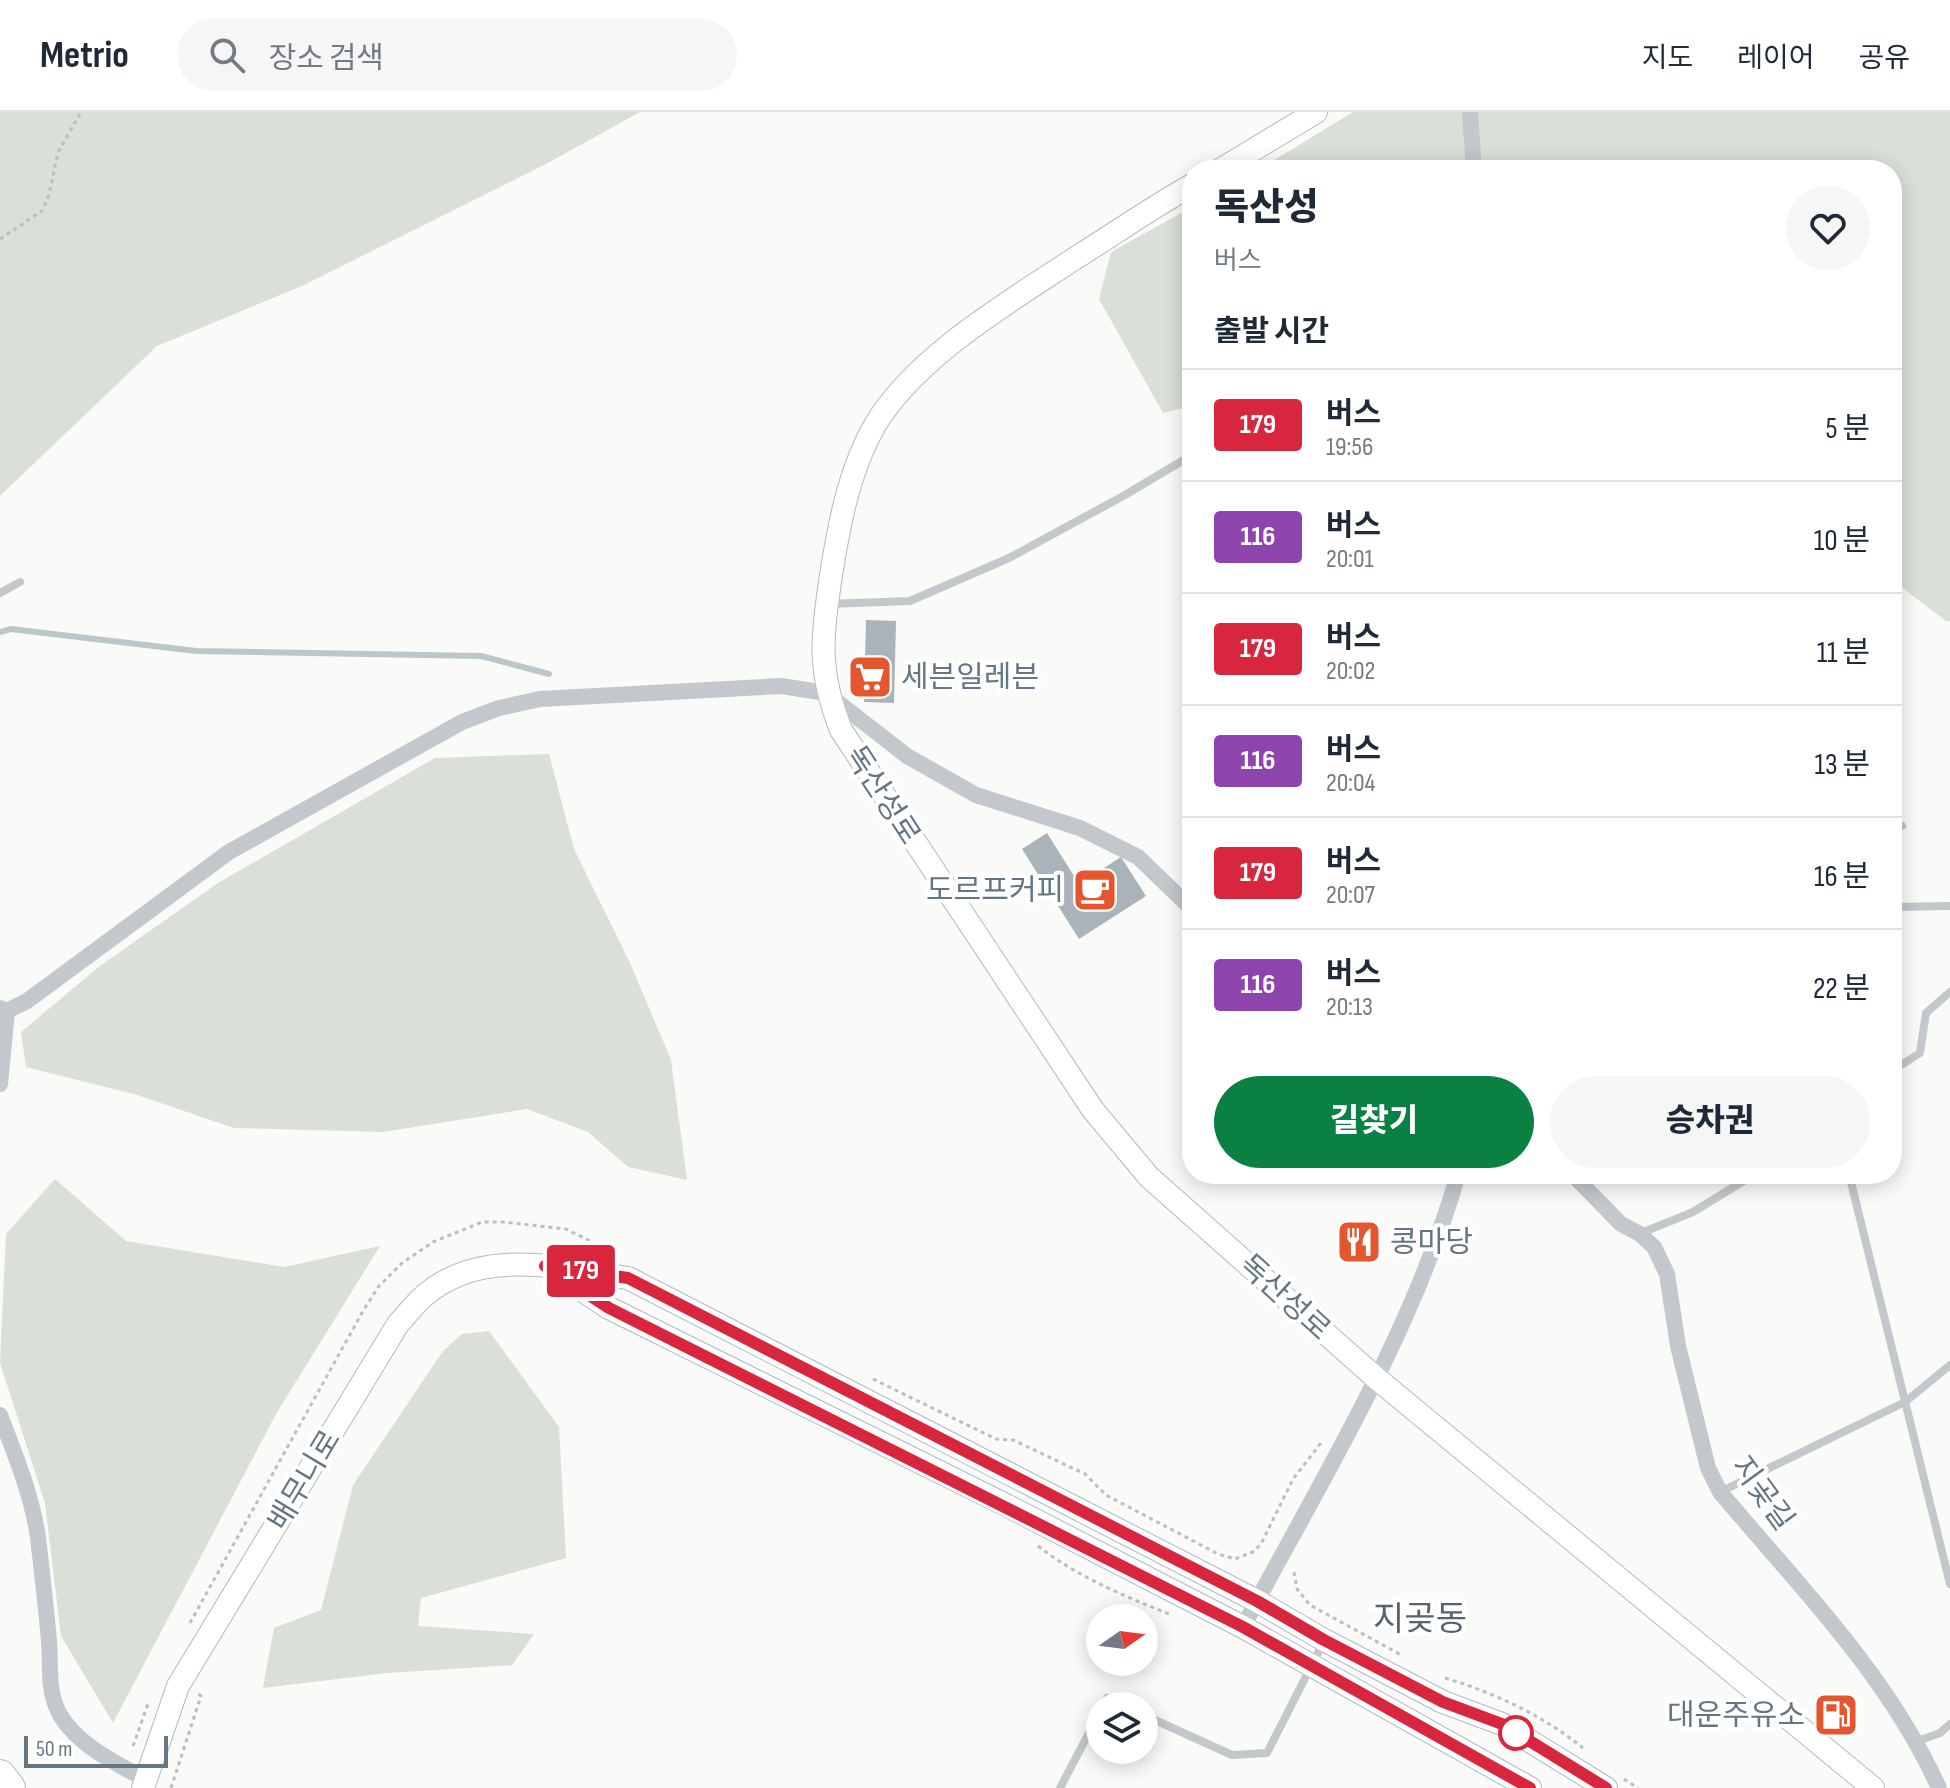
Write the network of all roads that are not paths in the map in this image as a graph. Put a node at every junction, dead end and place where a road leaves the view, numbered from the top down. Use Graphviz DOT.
graph roads {
  1 [pos="1316,112"];
  2 [pos="1470,112"];
  3 [pos="1237,160"];
  4 [pos="1473,160"];
  5 [pos="1182,190"];
  6 [pos="1182,461"];
  7 [pos="20,582"];
  8 [pos="0,593"];
  9 [pos="827,604"];
  10 [pos="826,693"];
  11 [pos="1182,899"];
  12 [pos="1950,906"];
  13 [pos="1902,907"];
  14 [pos="1950,992"];
  15 [pos="3,1010"];
  16 [pos="1902,1065"];
  17 [pos="0,1084"];
  18 [pos="1455,1184"];
  19 [pos="1582,1184"];
  20 [pos="1739,1184"];
  21 [pos="1851,1184"];
  22 [pos="1640,1234"];
  23 [pos="545,1266"];
  24 [pos="1950,1365"];
  25 [pos="1376,1378"];
  26 [pos="1905,1402"];
  27 [pos="0,1415"];
  28 [pos="1720,1492"];
  29 [pos="1950,1584"];
  30 [pos="1257,1601"];
  31 [pos="1243,1627"];
  32 [pos="1324,1640"];
  33 [pos="1310,1667"];
  34 [pos="1158,1721"];
  35 [pos="1950,1724"];
  36 [pos="1086,1739"];
  37 [pos="1918,1741"];
  38 [pos="0,1775"];
  39 [pos="1612,1781"];
  40 [pos="144,1784"];
  41 [pos="10,1788"];
  42 [pos="1060,1788"];
  43 [pos="1530,1788"];
  44 [pos="1873,1788"];
  45 [pos="1939,1788"];
  1 -- 3 [label="street"];
  2 -- 4 [label="street"];
  5 -- 9 [label="street, 독산성로"];
  6 -- 9 [label="lane"];
  7 -- 8 [label="lane"];
  9 -- 10 [label="street, 독산성로"];
  10 -- 11 [label="street, 독산성로"];
  10 -- 15 [label="street"];
  10 -- 25 [label="street, 독산성로"];
  12 -- 13 [label="lane"];
  14 -- 16 [label="lane"];
  15 -- 17 [label="street"];
  18 -- 25 [label="street"];
  19 -- 22 [label="street, 지곶길"];
  20 -- 22 [label="lane"];
  21 -- 26 [label="lane"];
  22 -- 28 [label="street, 지곶길"];
  23 -- 30 [label="street, 배무니로"];
  23 -- 31 [label="street"];
  23 -- 40 [label="street, 배무니로"];
  24 -- 26 [label="lane"];
  25 -- 30 [label="street"];
  25 -- 44 [label="street, 독산성로"];
  26 -- 28 [label="lane"];
  26 -- 29 [label="lane"];
  27 -- 40 [label="street"];
  28 -- 37 [label="street, 지곶길"];
  30 -- 31 [label="street"];
  30 -- 32 [label="street, 배무니로"];
  31 -- 33 [label="street"];
  32 -- 33 [label="lane"];
  32 -- 39 [label="street, 배무니로"];
  33 -- 34 [label="lane"];
  33 -- 43 [label="street"];
  35 -- 37 [label="lane"];
  36 -- 42 [label="lane"];
  37 -- 45 [label="street, 지곶길"];
  38 -- 41 [label="highway"];
}
